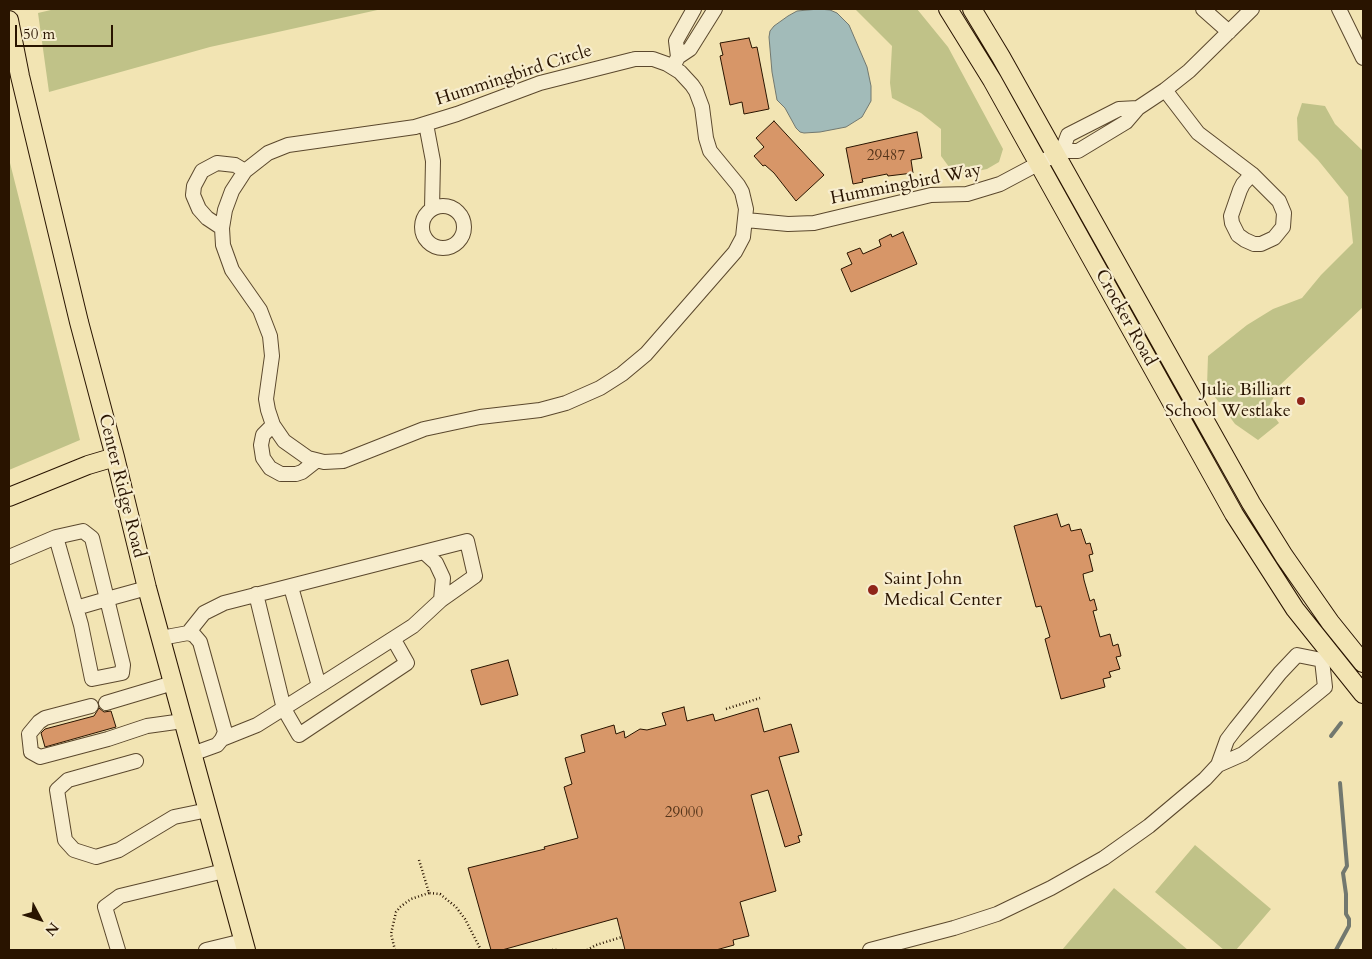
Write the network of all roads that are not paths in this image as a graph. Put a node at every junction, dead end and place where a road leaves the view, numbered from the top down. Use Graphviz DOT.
graph roads {
  1 [pos="694,9"];
  2 [pos="716,9"];
  3 [pos="948,9"];
  4 [pos="972,9"];
  5 [pos="1203,9"];
  6 [pos="1252,9"];
  7 [pos="1339,9"];
  8 [pos="9,20"];
  9 [pos="1229,32"];
  10 [pos="1362,54"];
  11 [pos="675,62"];
  12 [pos="1165,90"];
  13 [pos="426,124"];
  14 [pos="1058,153"];
  15 [pos="1039,164"];
  16 [pos="245,172"];
  17 [pos="1252,174"];
  18 [pos="432,209"];
  19 [pos="746,220"];
  20 [pos="222,228"];
  21 [pos="273,425"];
  22 [pos="115,457"];
  23 [pos="316,461"];
  24 [pos="9,497"];
  25 [pos="56,537"];
  26 [pos="425,552"];
  27 [pos="9,556"];
  28 [pos="291,587"];
  29 [pos="147,588"];
  30 [pos="256,594"];
  31 [pos="107,599"];
  32 [pos="441,600"];
  33 [pos="76,608"];
  34 [pos="188,633"];
  35 [pos="161,638"];
  36 [pos="394,640"];
  37 [pos="1346,642"];
  38 [pos="1326,657"];
  39 [pos="1363,663"];
  40 [pos="173,683"];
  41 [pos="319,686"];
  42 [pos="1363,694"];
  43 [pos="106,703"];
  44 [pos="91,706"];
  45 [pos="284,709"];
  46 [pos="183,721"];
  47 [pos="222,739"];
  48 [pos="192,754"];
  49 [pos="136,762"];
  50 [pos="1218,765"];
  51 [pos="208,810"];
  52 [pos="224,871"];
  53 [pos="244,946"];
  54 [pos="118,950"];
  55 [pos="206,950"];
  56 [pos="870,950"];
  1 -- 11 [label="street"];
  2 -- 11 [label="street"];
  3 -- 15 [label="main road, Crocker Road"];
  4 -- 14 [label="main road, Crocker Road"];
  5 -- 9 [label="street"];
  6 -- 9 [label="street, Hummingbird Way"];
  7 -- 10 [label="street"];
  8 -- 22 [label="main road, Center Ridge Road"];
  9 -- 12 [label="street, Hummingbird Way"];
  11 -- 13 [label="street, Hummingbird Circle"];
  11 -- 19 [label="street, Hummingbird Circle"];
  12 -- 14 [label="street, Hummingbird Way"];
  12 -- 17 [label="street"];
  13 -- 16 [label="street, Hummingbird Circle"];
  13 -- 18 [label="street"];
  14 -- 15 [label="street, Hummingbird Way"];
  14 -- 37 [label="main road, Crocker Road"];
  15 -- 19 [label="street, Hummingbird Way"];
  15 -- 38 [label="main road, Crocker Road"];
  16 -- 20 [label="street, Hummingbird Circle"];
  16 -- 20 [label="street"];
  17 -- 17 [label="street"];
  19 -- 23 [label="street, Hummingbird Circle"];
  20 -- 21 [label="street, Hummingbird Circle"];
  21 -- 23 [label="street, Hummingbird Circle"];
  21 -- 23 [label="street"];
  22 -- 24 [label="main road"];
  22 -- 29 [label="main road, Center Ridge Road"];
  25 -- 27 [label="street"];
  25 -- 31 [label="street"];
  25 -- 33 [label="street"];
  26 -- 28 [label="street"];
  26 -- 32 [label="street"];
  26 -- 32 [label="street"];
  28 -- 30 [label="street"];
  28 -- 41 [label="street"];
  29 -- 31 [label="street"];
  29 -- 35 [label="main road, Center Ridge Road"];
  30 -- 34 [label="street"];
  30 -- 45 [label="street"];
  31 -- 33 [label="street"];
  31 -- 33 [label="street"];
  32 -- 36 [label="street"];
  34 -- 35 [label="street"];
  34 -- 47 [label="street"];
  35 -- 40 [label="main road, Center Ridge Road"];
  36 -- 41 [label="street"];
  36 -- 45 [label="street"];
  37 -- 38 [label="street"];
  37 -- 39 [label="main road, Crocker Road"];
  38 -- 42 [label="main road, Crocker Road"];
  38 -- 50 [label="street"];
  38 -- 50 [label="street"];
  40 -- 43 [label="street"];
  40 -- 46 [label="main road, Center Ridge Road"];
  41 -- 45 [label="street"];
  44 -- 46 [label="street"];
  45 -- 47 [label="street"];
  46 -- 48 [label="main road, Center Ridge Road"];
  47 -- 48 [label="street"];
  48 -- 51 [label="main road, Center Ridge Road"];
  49 -- 51 [label="street"];
  50 -- 56 [label="street"];
  51 -- 52 [label="main road, Center Ridge Road"];
  52 -- 53 [label="main road, Center Ridge Road"];
  52 -- 54 [label="street"];
  53 -- 55 [label="street"];
}
